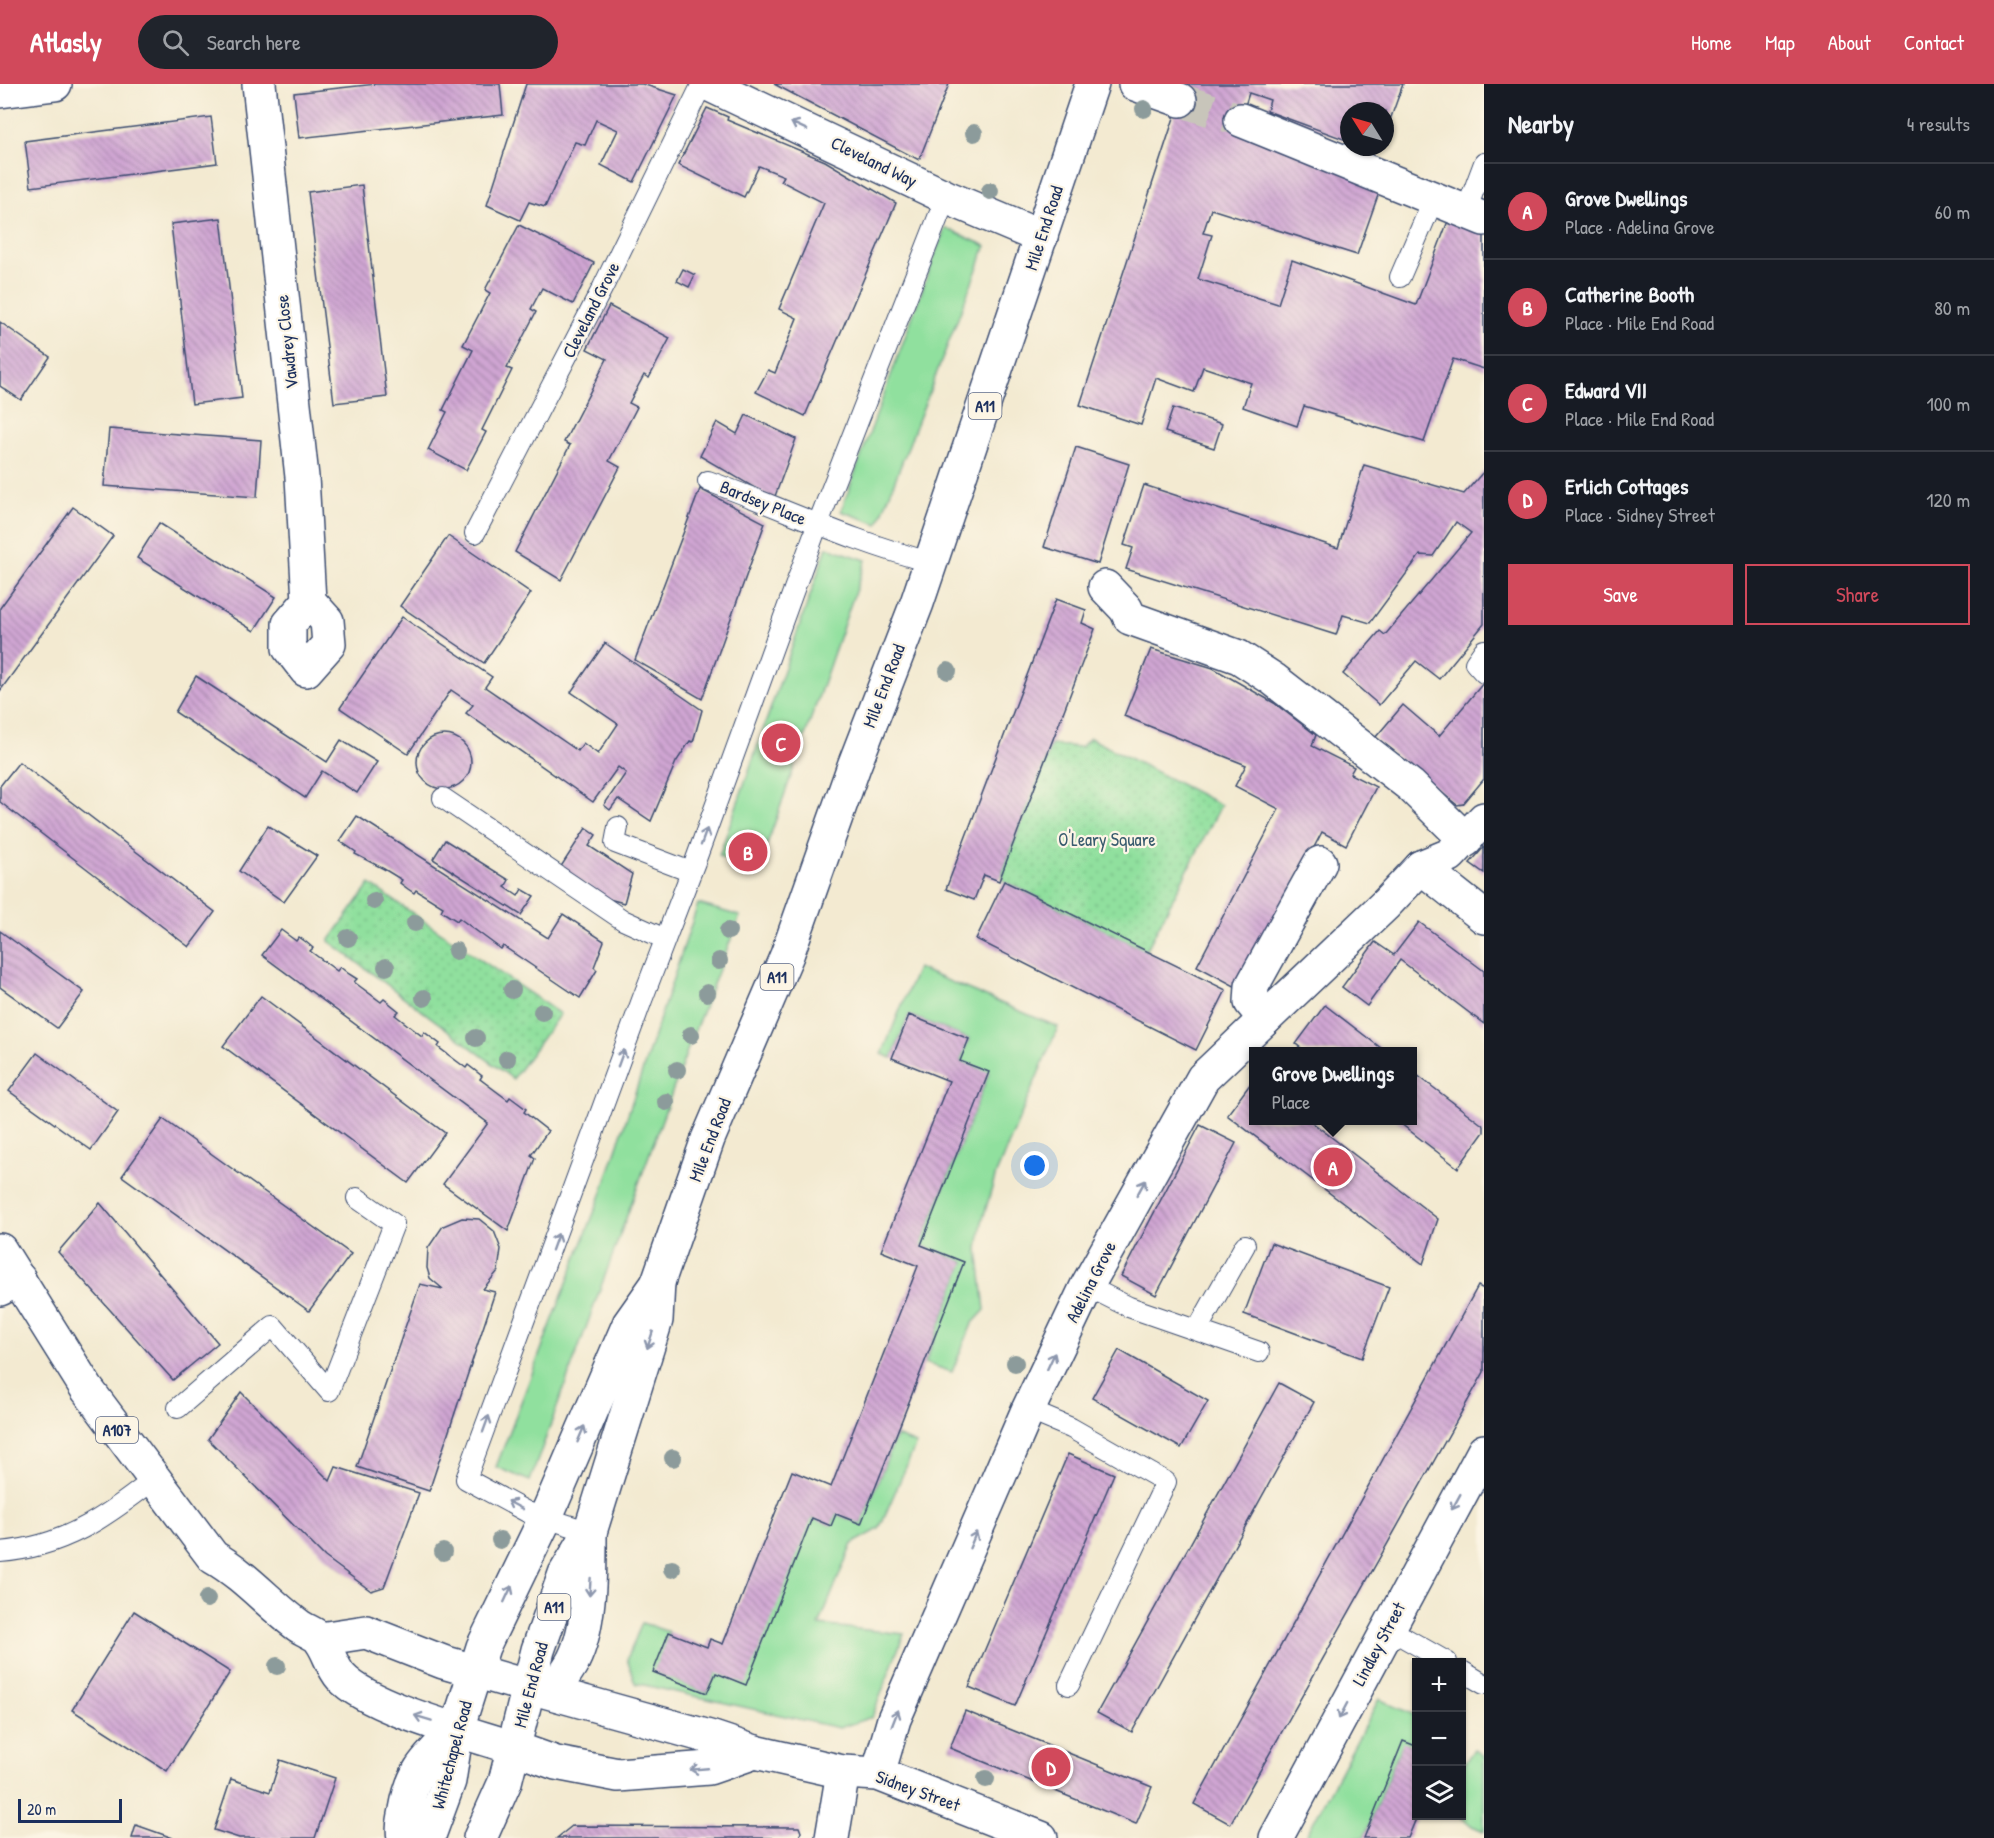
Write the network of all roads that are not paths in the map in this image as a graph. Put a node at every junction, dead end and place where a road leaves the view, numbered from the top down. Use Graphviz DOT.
graph roads {
  1 [pos="55,84"];
  2 [pos="259,84"];
  3 [pos="702,84"];
  4 [pos="708,84"];
  5 [pos="1092,84"];
  6 [pos="1135,84"];
  7 [pos="0,91"];
  8 [pos="1180,100"];
  9 [pos="1240,120"];
  10 [pos="1484,163"];
  11 [pos="946,197"];
  12 [pos="1434,198"];
  13 [pos="1475,215"];
  14 [pos="1041,237"];
  15 [pos="1400,277"];
  16 [pos="708,481"];
  17 [pos="817,526"];
  18 [pos="475,533"];
  19 [pos="930,562"];
  20 [pos="1105,587"];
  21 [pos="309,601"];
  22 [pos="1484,650"];
  23 [pos="1484,673"];
  24 [pos="442,798"];
  25 [pos="618,827"];
  26 [pos="1475,829"];
  27 [pos="1320,863"];
  28 [pos="1421,867"];
  29 [pos="691,872"];
  30 [pos="1484,917"];
  31 [pos="665,939"];
  32 [pos="1265,1019"];
  33 [pos="357,1197"];
  34 [pos="1245,1245"];
  35 [pos="0,1250"];
  36 [pos="658,1282"];
  37 [pos="10,1284"];
  38 [pos="1087,1286"];
  39 [pos="1197,1330"];
  40 [pos="1259,1352"];
  41 [pos="178,1408"];
  42 [pos="1028,1410"];
  43 [pos="1484,1451"];
  44 [pos="153,1480"];
  45 [pos="546,1519"];
  46 [pos="590,1532"];
  47 [pos="0,1552"];
  48 [pos="1387,1628"];
  49 [pos="320,1639"];
  50 [pos="1440,1658"];
  51 [pos="476,1673"];
  52 [pos="1466,1674"];
  53 [pos="1484,1684"];
  54 [pos="1069,1685"];
  55 [pos="541,1690"];
  56 [pos="457,1729"];
  57 [pos="514,1748"];
  58 [pos="755,1752"];
  59 [pos="843,1772"];
  60 [pos="878,1774"];
  61 [pos="404,1838"];
  62 [pos="429,1838"];
  63 [pos="480,1838"];
  64 [pos="832,1838"];
  65 [pos="1041,1838"];
  66 [pos="1276,1838"];
  1 -- 7 [label="main road"];
  2 -- 21 [label="main road, Vawdrey Close"];
  3 -- 18 [label="lane, Cleveland Grove"];
  11 -- 4 [label="main road, Cleveland Way, one-way"];
  5 -- 14 [label="main road, Mile End Road / A11"];
  6 -- 8 [label="main road"];
  9 -- 12 [label="main road"];
  10 -- 13 [label="lane"];
  11 -- 14 [label="main road, Cleveland Way"];
  11 -- 17 [label="lane"];
  12 -- 13 [label="main road"];
  12 -- 15 [label="lane"];
  14 -- 19 [label="main road, Mile End Road / A11"];
  16 -- 17 [label="lane, Bardsey Place"];
  17 -- 19 [label="lane, Bardsey Place"];
  29 -- 17 [label="lane, one-way"];
  19 -- 36 [label="main road, Mile End Road / A11"];
  20 -- 26 [label="main road"];
  22 -- 23 [label="lane"];
  24 -- 31 [label="lane"];
  25 -- 29 [label="lane"];
  26 -- 28 [label="main road"];
  27 -- 32 [label="main road"];
  28 -- 30 [label="main road"];
  28 -- 32 [label="main road, Adelina Grove"];
  29 -- 31 [label="lane"];
  45 -- 31 [label="lane, one-way"];
  38 -- 32 [label="main road, Adelina Grove, one-way"];
  33 -- 41 [label="lane"];
  34 -- 39 [label="lane"];
  35 -- 37 [label="main road, A107"];
  45 -- 36 [label="main road, Mile End Road / A11, one-way"];
  36 -- 46 [label="main road, Mile End Road / A11, one-way"];
  37 -- 44 [label="main road, A107"];
  38 -- 39 [label="lane"];
  42 -- 38 [label="main road, Adelina Grove, one-way"];
  39 -- 40 [label="lane"];
  42 -- 54 [label="lane"];
  60 -- 42 [label="main road, Adelina Grove, one-way"];
  43 -- 48 [label="main road, Lindley Street, one-way"];
  44 -- 47 [label="lane"];
  44 -- 49 [label="main road, A107"];
  45 -- 46 [label="lane"];
  51 -- 45 [label="main road, Mile End Road / A11, one-way"];
  46 -- 55 [label="main road, Mile End Road / A11, one-way"];
  48 -- 50 [label="lane"];
  48 -- 66 [label="main road, Lindley Street, one-way"];
  49 -- 51 [label="main road, Sidney Street"];
  56 -- 49 [label="main road, A107, one-way"];
  51 -- 55 [label="main road, Sidney Street"];
  51 -- 56 [label="main road, Whitechapel Road / A11"];
  52 -- 53 [label="lane"];
  55 -- 57 [label="main road, Mile End Road / A11"];
  55 -- 58 [label="main road, Sidney Street"];
  56 -- 57 [label="main road, A107"];
  56 -- 61 [label="main road, A11"];
  56 -- 62 [label="main road, Whitechapel Road / A11"];
  58 -- 57 [label="main road, one-way"];
  57 -- 63 [label="main road, A11"];
  58 -- 59 [label="main road, Sidney Street"];
  59 -- 60 [label="main road, Sidney Street"];
  59 -- 64 [label="main road"];
  60 -- 65 [label="main road, Sidney Street"];
}
